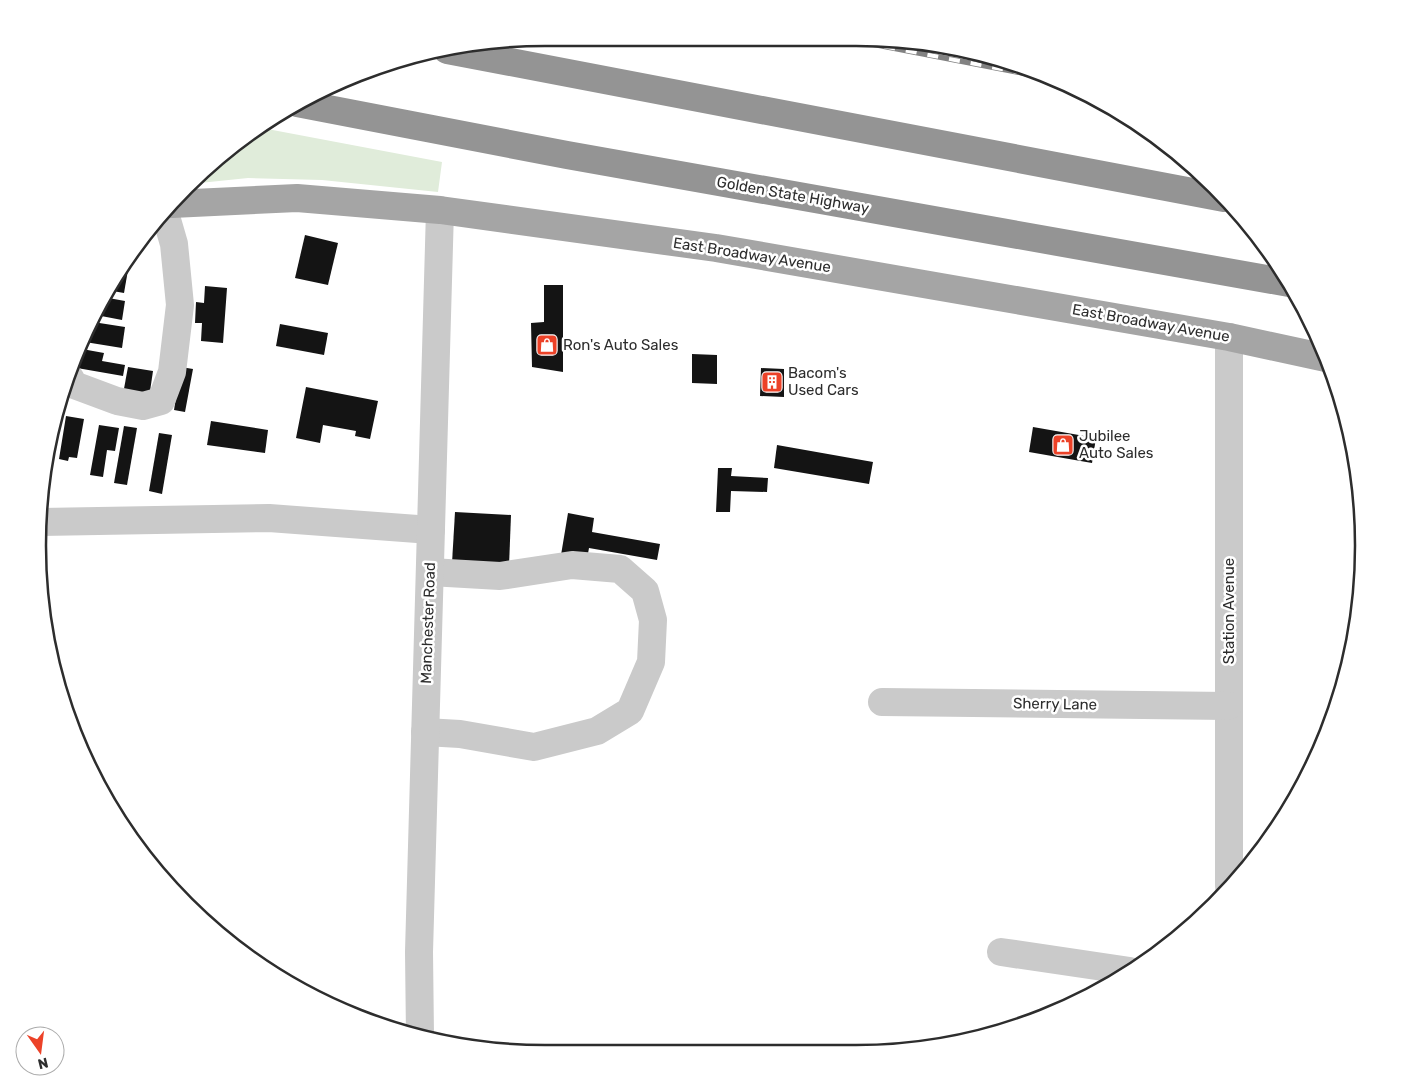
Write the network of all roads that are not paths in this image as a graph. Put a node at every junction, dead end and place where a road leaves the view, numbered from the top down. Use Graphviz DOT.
graph roads {
  1 [pos="465,53"];
  2 [pos="310,106"];
  3 [pos="1212,196"];
  4 [pos="181,204"];
  5 [pos="440,210"];
  6 [pos="167,220"];
  7 [pos="1279,281"];
  8 [pos="1229,337"];
  9 [pos="1318,356"];
  10 [pos="73,384"];
  11 [pos="47,522"];
  12 [pos="431,530"];
  13 [pos="430,572"];
  14 [pos="882,702"];
  15 [pos="1228,706"];
  16 [pos="426,732"];
  17 [pos="1230,876"];
  18 [pos="1001,952"];
  19 [pos="1119,969"];
  20 [pos="420,1029"];
  1 -- 3 [label="highway"];
  2 -- 7 [label="highway, Golden State Highway"];
  4 -- 5 [label="main road, East Broadway Avenue"];
  5 -- 8 [label="main road, East Broadway Avenue"];
  5 -- 12 [label="street, Manchester Road"];
  6 -- 10 [label="street"];
  8 -- 9 [label="main road, East Broadway Avenue"];
  8 -- 15 [label="street, Station Avenue"];
  11 -- 12 [label="street"];
  12 -- 13 [label="street, Manchester Road"];
  13 -- 16 [label="street, Manchester Road"];
  13 -- 16 [label="street"];
  14 -- 15 [label="street, Sherry Lane"];
  15 -- 17 [label="street, Station Avenue"];
  16 -- 20 [label="street, Manchester Road"];
  18 -- 19 [label="street"];
}
